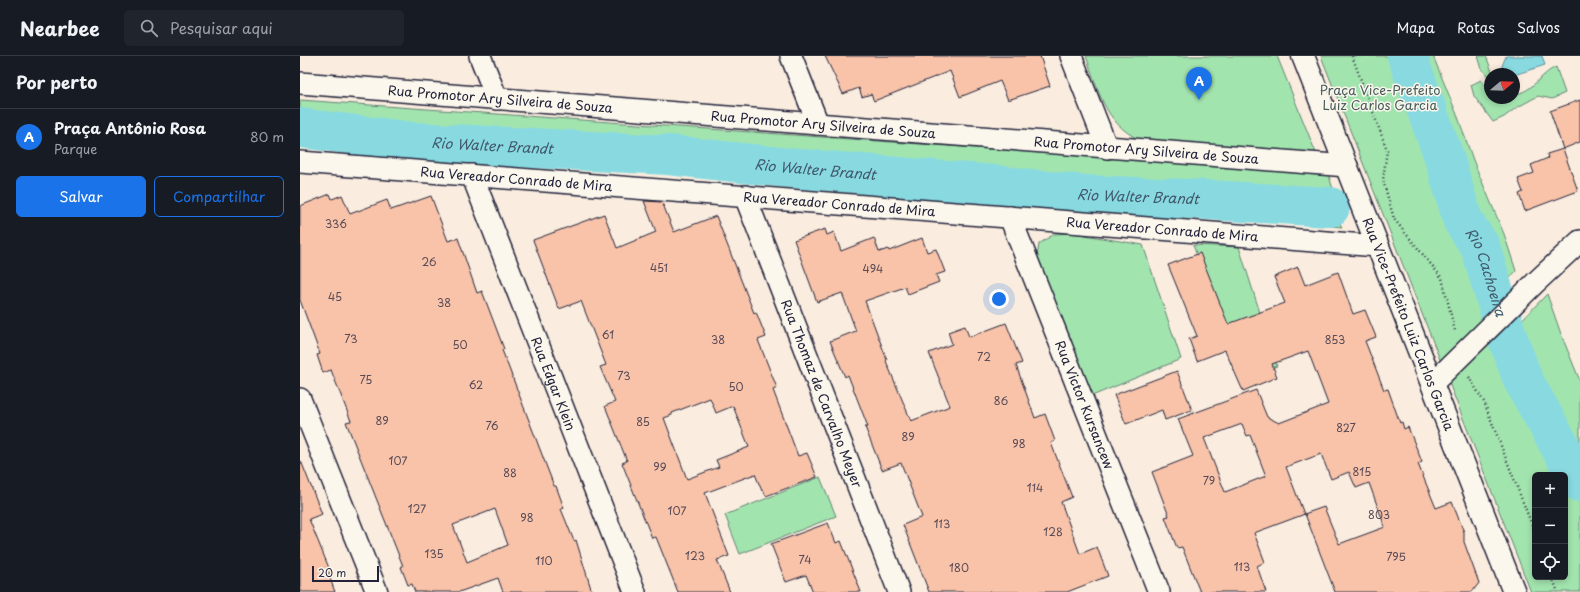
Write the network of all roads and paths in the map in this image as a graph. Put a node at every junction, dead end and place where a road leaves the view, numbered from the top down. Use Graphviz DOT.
graph roads {
  1 [pos="480,56"];
  2 [pos="791,56"];
  3 [pos="1071,56"];
  4 [pos="1303,56"];
  5 [pos="1352,56"];
  6 [pos="300,83"];
  7 [pos="497,99"];
  8 [pos="818,124"];
  9 [pos="1107,148"];
  10 [pos="300,162"];
  11 [pos="1347,166"];
  12 [pos="472,175"];
  13 [pos="744,196"];
  14 [pos="1010,216"];
  15 [pos="1580,241"];
  16 [pos="1378,246"];
  17 [pos="1460,355"];
  18 [pos="1432,384"];
  19 [pos="300,398"];
  20 [pos="1532,525"];
  21 [pos="1553,580"];
  22 [pos="376,592"];
  23 [pos="635,592"];
  24 [pos="899,592"];
  25 [pos="1160,592"];
  26 [pos="1514,592"];
  27 [pos="1558,592"];
  1 -- 7 [label="street"];
  2 -- 8 [label="street"];
  3 -- 9 [label="street"];
  4 -- 11 [label="main road, Rua Vice-Prefeito Luiz Carlos Garcia"];
  5 -- 17 [label="path"];
  6 -- 7 [label="street, Rua Promotor Ary Silveira de Souza"];
  7 -- 8 [label="street, Rua Promotor Ary Silveira de Souza"];
  8 -- 9 [label="street, Rua Promotor Ary Silveira de Souza"];
  9 -- 11 [label="street, Rua Promotor Ary Silveira de Souza"];
  10 -- 12 [label="street, Rua Vereador Conrado de Mira"];
  11 -- 16 [label="main road, Rua Vice-Prefeito Luiz Carlos Garcia"];
  12 -- 13 [label="street, Rua Vereador Conrado de Mira"];
  12 -- 23 [label="street, Rua Edgar Klein"];
  13 -- 14 [label="street, Rua Vereador Conrado de Mira"];
  13 -- 24 [label="street, Rua Thomaz de Carvalho Meyer"];
  14 -- 16 [label="street, Rua Vereador Conrado de Mira"];
  14 -- 25 [label="street, Rua Victor Kursancew"];
  15 -- 17 [label="street"];
  16 -- 18 [label="main road, Rua Vice-Prefeito Luiz Carlos Garcia"];
  17 -- 18 [label="street"];
  17 -- 20 [label="path"];
  18 -- 26 [label="main road, Rua Vice-Prefeito Luiz Carlos Garcia"];
  19 -- 22 [label="street"];
  21 -- 27 [label="path"];
}
